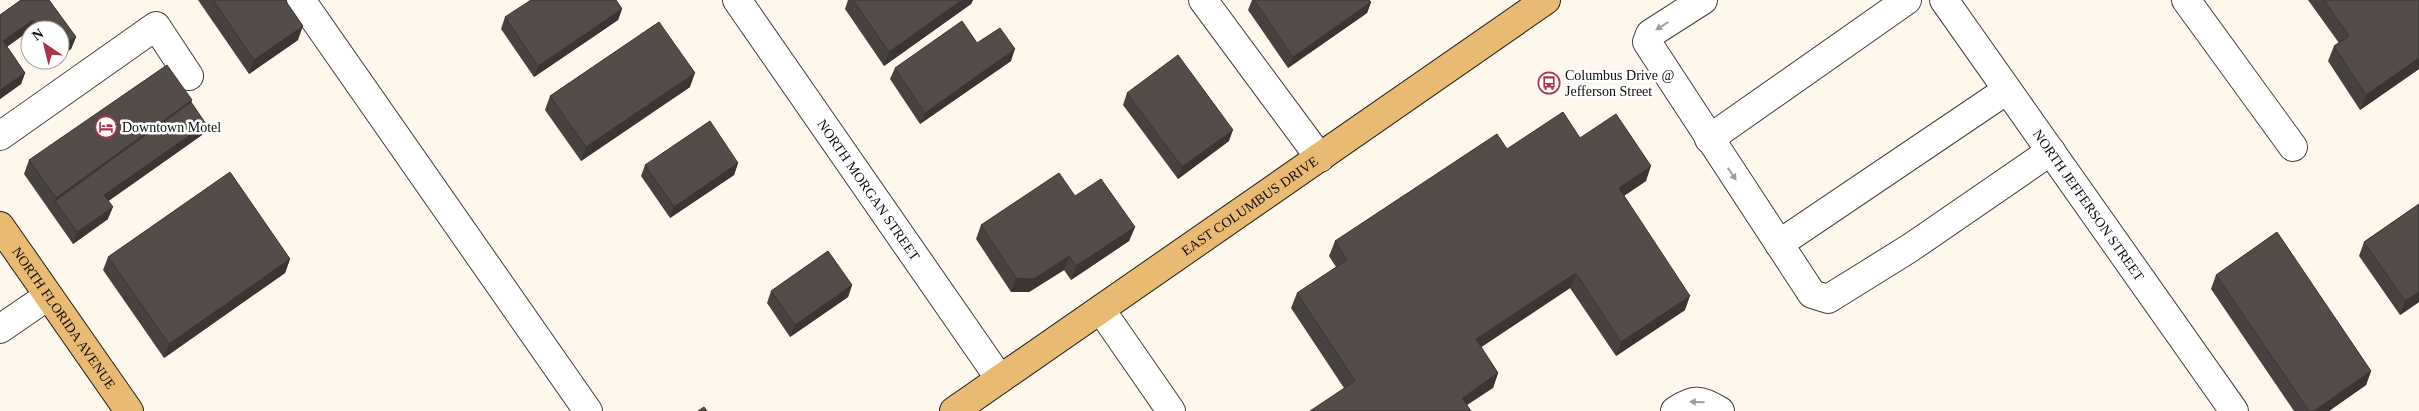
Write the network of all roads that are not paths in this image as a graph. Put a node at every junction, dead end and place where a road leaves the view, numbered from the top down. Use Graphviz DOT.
graph roads {
  1 [pos="301,0"];
  2 [pos="737,0"];
  3 [pos="1203,0"];
  4 [pos="1546,0"];
  5 [pos="1703,0"];
  6 [pos="1907,0"];
  7 [pos="1944,0"];
  8 [pos="2186,0"];
  9 [pos="189,76"];
  10 [pos="2007,90"];
  11 [pos="0,136"];
  12 [pos="1709,139"];
  13 [pos="2293,146"];
  14 [pos="2051,151"];
  15 [pos="1320,158"];
  16 [pos="0,226"];
  17 [pos="1779,244"];
  18 [pos="48,296"];
  19 [pos="1101,310"];
  20 [pos="0,329"];
  21 [pos="1000,379"];
  22 [pos="129,411"];
  23 [pos="588,411"];
  24 [pos="954,411"];
  25 [pos="1172,411"];
  26 [pos="1675,411"];
  27 [pos="1720,411"];
  28 [pos="2234,411"];
  1 -- 23 [label="street"];
  2 -- 21 [label="street, NORTH MORGAN STREET"];
  3 -- 15 [label="street"];
  4 -- 15 [label="main road, EAST COLUMBUS DRIVE"];
  5 -- 12 [label="street, one-way"];
  6 -- 12 [label="street"];
  7 -- 10 [label="street, NORTH JEFFERSON STREET"];
  8 -- 13 [label="street"];
  9 -- 11 [label="street"];
  10 -- 14 [label="street, NORTH JEFFERSON STREET"];
  10 -- 17 [label="street"];
  12 -- 17 [label="street, one-way"];
  14 -- 17 [label="street"];
  14 -- 28 [label="street, NORTH JEFFERSON STREET"];
  15 -- 19 [label="main road, EAST COLUMBUS DRIVE"];
  16 -- 18 [label="main road, NORTH FLORIDA AVENUE"];
  18 -- 20 [label="street"];
  18 -- 22 [label="main road, NORTH FLORIDA AVENUE"];
  19 -- 21 [label="main road, EAST COLUMBUS DRIVE"];
  19 -- 25 [label="street"];
  21 -- 24 [label="main road, EAST COLUMBUS DRIVE"];
  27 -- 26 [label="street, one-way"];
}
